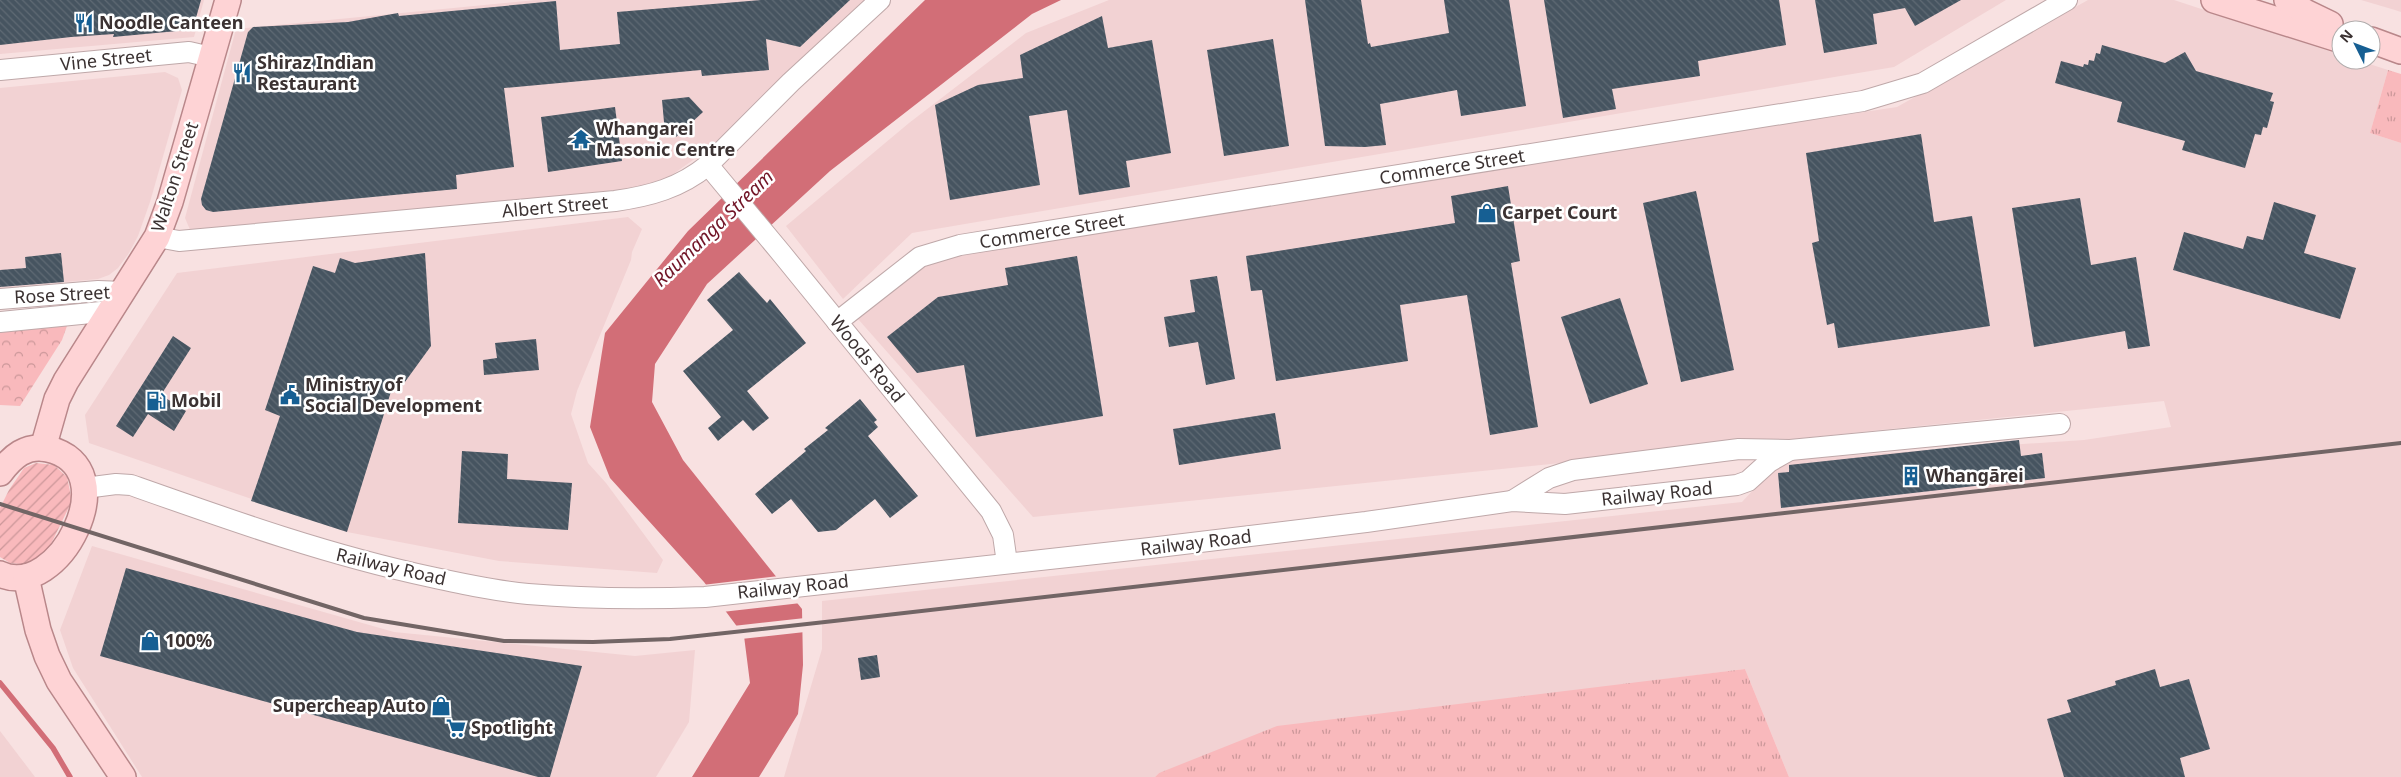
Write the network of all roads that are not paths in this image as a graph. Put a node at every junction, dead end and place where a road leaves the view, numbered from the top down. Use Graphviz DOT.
graph roads {
  1 [pos="228,0"];
  2 [pos="880,0"];
  3 [pos="2067,0"];
  4 [pos="2214,0"];
  5 [pos="2287,0"];
  6 [pos="2331,24"];
  7 [pos="2331,37"];
  8 [pos="2381,44"];
  9 [pos="2401,51"];
  10 [pos="211,57"];
  11 [pos="0,70"];
  12 [pos="708,166"];
  13 [pos="157,237"];
  14 [pos="0,299"];
  15 [pos="117,302"];
  16 [pos="0,322"];
  17 [pos="837,322"];
  18 [pos="2060,424"];
  19 [pos="43,448"];
  20 [pos="1790,450"];
  21 [pos="4,459"];
  22 [pos="85,488"];
  23 [pos="1512,501"];
  24 [pos="1008,563"];
  25 [pos="0,574"];
  26 [pos="26,577"];
  27 [pos="123,777"];
  1 -- 10 [label="main road, Walton Street"];
  2 -- 12 [label="street, Albert Street"];
  3 -- 17 [label="street, Commerce Street"];
  4 -- 7 [label="main road"];
  5 -- 6 [label="main road"];
  8 -- 9 [label="main road"];
  10 -- 11 [label="street, Vine Street"];
  10 -- 13 [label="main road, Walton Street"];
  12 -- 13 [label="street, Albert Street"];
  12 -- 17 [label="street, Woods Road"];
  13 -- 15 [label="main road, Walton Street"];
  14 -- 15 [label="street, Rose Street"];
  15 -- 16 [label="street, Rose Street"];
  15 -- 19 [label="main road, Walton Street"];
  17 -- 24 [label="street, Woods Road"];
  18 -- 20 [label="street, Railway Road"];
  19 -- 21 [label="main road"];
  19 -- 22 [label="main road"];
  20 -- 23 [label="street, Railway Road"];
  20 -- 23 [label="street, Railway Road"];
  22 -- 24 [label="street, Railway Road"];
  22 -- 26 [label="main road"];
  23 -- 24 [label="street, Railway Road"];
  25 -- 26 [label="main road"];
  26 -- 27 [label="main road"];
}
